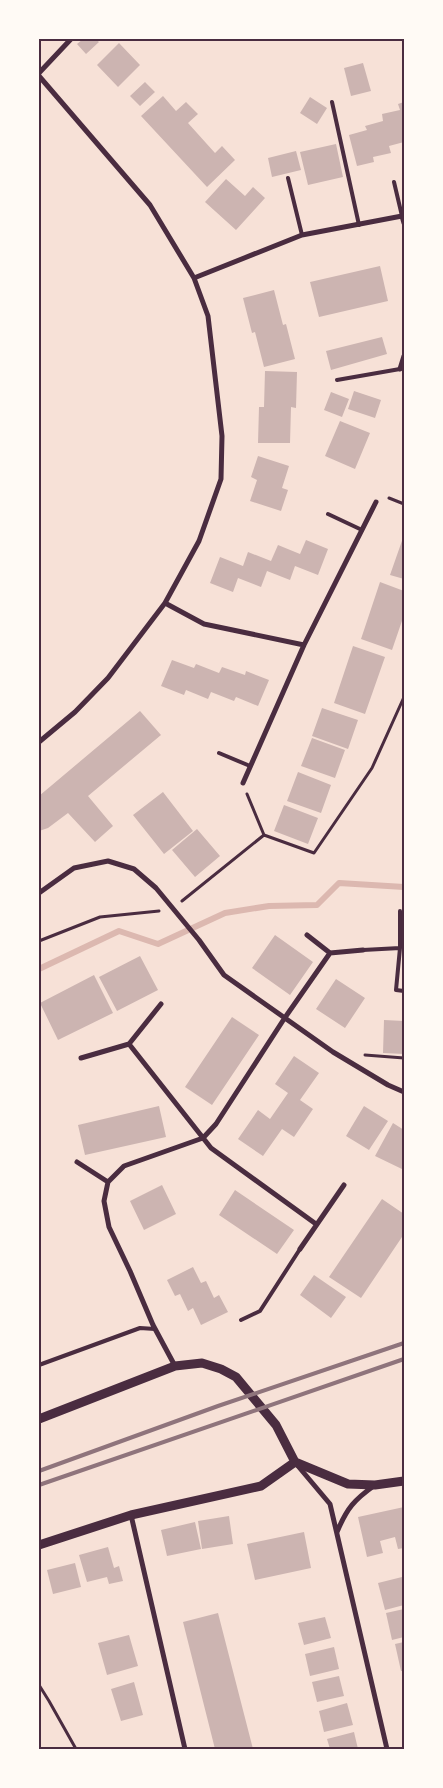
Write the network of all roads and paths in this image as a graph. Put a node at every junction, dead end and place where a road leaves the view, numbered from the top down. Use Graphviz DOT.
graph roads {
  1 [pos="71,39"];
  2 [pos="39,75"];
  3 [pos="332,102"];
  4 [pos="288,178"];
  5 [pos="394,182"];
  6 [pos="402,216"];
  7 [pos="404,223"];
  8 [pos="359,225"];
  9 [pos="302,235"];
  10 [pos="194,278"];
  11 [pos="404,356"];
  12 [pos="400,369"];
  13 [pos="337,380"];
  14 [pos="376,502"];
  15 [pos="328,514"];
  16 [pos="362,530"];
  17 [pos="164,603"];
  18 [pos="304,645"];
  19 [pos="404,697"];
  20 [pos="39,742"];
  21 [pos="219,753"];
  22 [pos="250,766"];
  23 [pos="243,783"];
  24 [pos="264,836"];
  25 [pos="39,893"];
  26 [pos="172,910"];
  27 [pos="400,911"];
  28 [pos="307,936"];
  29 [pos="39,940"];
  30 [pos="400,948"];
  31 [pos="363,950"];
  32 [pos="330,953"];
  33 [pos="404,990"];
  34 [pos="161,1004"];
  35 [pos="284,1019"];
  36 [pos="129,1044"];
  37 [pos="360,1054"];
  38 [pos="81,1058"];
  39 [pos="404,1058"];
  40 [pos="404,1092"];
  41 [pos="203,1138"];
  42 [pos="77,1162"];
  43 [pos="108,1182"];
  44 [pos="344,1185"];
  45 [pos="316,1224"];
  46 [pos="300,1249"];
  47 [pos="241,1320"];
  48 [pos="155,1329"];
  49 [pos="39,1366"];
  50 [pos="175,1366"];
  51 [pos="39,1418"];
  52 [pos="295,1462"];
  53 [pos="404,1481"];
  54 [pos="375,1485"];
  55 [pos="131,1515"];
  56 [pos="337,1532"];
  57 [pos="39,1545"];
  58 [pos="39,1685"];
  59 [pos="76,1749"];
  60 [pos="185,1749"];
  61 [pos="387,1749"];
  1 -- 2 [label="street"];
  2 -- 10 [label="street"];
  3 -- 8 [label="lane"];
  4 -- 9 [label="lane"];
  5 -- 6 [label="lane"];
  6 -- 7 [label="street"];
  6 -- 8 [label="street"];
  8 -- 9 [label="street"];
  9 -- 10 [label="street"];
  10 -- 17 [label="street"];
  11 -- 12 [label="street"];
  12 -- 13 [label="lane"];
  14 -- 16 [label="street"];
  15 -- 16 [label="lane"];
  16 -- 18 [label="street"];
  17 -- 18 [label="street"];
  17 -- 20 [label="street"];
  18 -- 22 [label="street"];
  19 -- 24 [label="path"];
  21 -- 22 [label="lane"];
  22 -- 23 [label="street"];
  23 -- 24 [label="path"];
  24 -- 26 [label="path"];
  25 -- 26 [label="street"];
  26 -- 29 [label="path"];
  26 -- 35 [label="street"];
  27 -- 30 [label="lane"];
  28 -- 32 [label="street"];
  30 -- 31 [label="lane"];
  30 -- 33 [label="lane"];
  31 -- 32 [label="street"];
  32 -- 35 [label="street"];
  34 -- 36 [label="street"];
  35 -- 40 [label="street"];
  35 -- 41 [label="street"];
  36 -- 38 [label="street"];
  36 -- 41 [label="street"];
  37 -- 39 [label="path"];
  41 -- 43 [label="street"];
  41 -- 45 [label="street"];
  42 -- 43 [label="street"];
  43 -- 48 [label="street"];
  44 -- 45 [label="street"];
  45 -- 46 [label="street"];
  46 -- 47 [label="lane"];
  48 -- 49 [label="lane"];
  48 -- 50 [label="street"];
  50 -- 51 [label="street"];
  50 -- 52 [label="street"];
  52 -- 54 [label="street"];
  52 -- 55 [label="street"];
  52 -- 56 [label="street"];
  53 -- 54 [label="street"];
  54 -- 56 [label="street"];
  55 -- 57 [label="street"];
  55 -- 60 [label="street"];
  56 -- 61 [label="street"];
  58 -- 59 [label="path"];
}
